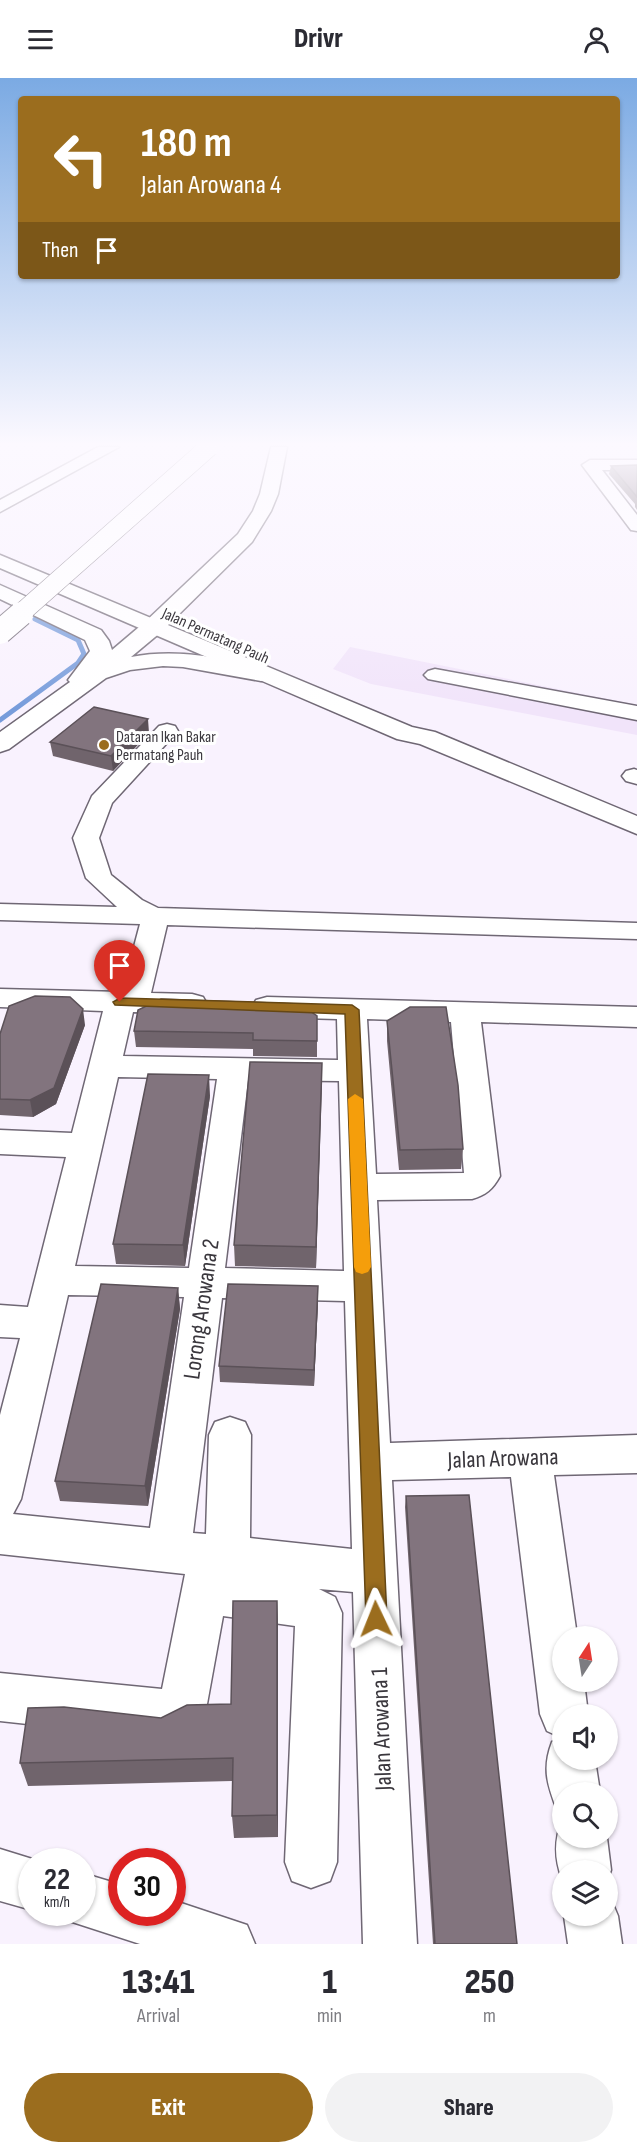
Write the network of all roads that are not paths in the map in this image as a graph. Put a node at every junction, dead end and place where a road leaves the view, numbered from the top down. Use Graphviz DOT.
graph roads {
  1 [pos="83,534"];
  2 [pos="111,534"];
  3 [pos="248,534"];
  4 [pos="0,542"];
  5 [pos="0,561"];
  6 [pos="0,591"];
  7 [pos="0,604"];
  8 [pos="161,620"];
  9 [pos="0,632"];
  10 [pos="261,674"];
  11 [pos="96,675"];
  12 [pos="435,675"];
  13 [pos="71,691"];
  14 [pos="637,713"];
  15 [pos="167,731"];
  16 [pos="426,737"];
  17 [pos="0,744"];
  18 [pos="637,826"];
  19 [pos="0,912"];
  20 [pos="155,918"];
  21 [pos="637,931"];
  22 [pos="0,998"];
  23 [pos="127,1002"];
  24 [pos="352,1010"];
  25 [pos="465,1014"];
  26 [pos="637,1017"];
  27 [pos="104,1066"];
  28 [pos="234,1068"];
  29 [pos="354,1071"];
  30 [pos="0,1142"];
  31 [pos="85,1146"];
  32 [pos="359,1187"];
  33 [pos="53,1280"];
  34 [pos="205,1283"];
  35 [pos="363,1286"];
  36 [pos="0,1321"];
  37 [pos="43,1323"];
  38 [pos="230,1435"];
  39 [pos="637,1454"];
  40 [pos="530,1457"];
  41 [pos="370,1462"];
  42 [pos="0,1499"];
  43 [pos="0,1533"];
  44 [pos="203,1563"];
  45 [pos="374,1573"];
  46 [pos="0,1697"];
  47 [pos="563,1704"];
  48 [pos="311,1862"];
  49 [pos="0,1875"];
  50 [pos="18,1880"];
  51 [pos="169,1926"];
  52 [pos="592,1926"];
  53 [pos="228,1944"];
  54 [pos="390,1944"];
  55 [pos="595,1944"];
  1 -- 7 [label="main road"];
  2 -- 9 [label="main road, bridge"];
  3 -- 8 [label="main road"];
  4 -- 8 [label="main road, Jalan Permatang Pauh"];
  5 -- 8 [label="main road, Jalan Permatang Pauh"];
  6 -- 13 [label="main road"];
  8 -- 10 [label="main road, Jalan Permatang Pauh"];
  8 -- 11 [label="main road"];
  8 -- 16 [label="main road, Jalan Permatang Pauh"];
  10 -- 11 [label="main road"];
  10 -- 16 [label="main road, Jalan Permatang Pauh"];
  11 -- 13 [label="main road"];
  12 -- 14 [label="street"];
  13 -- 17 [label="main road"];
  15 -- 20 [label="street"];
  16 -- 18 [label="main road, Jalan Permatang Pauh"];
  19 -- 20 [label="street"];
  20 -- 21 [label="street"];
  20 -- 23 [label="street"];
  22 -- 23 [label="street"];
  23 -- 24 [label="street"];
  23 -- 27 [label="street"];
  24 -- 25 [label="street"];
  24 -- 29 [label="street, Jalan Arowana 1"];
  25 -- 26 [label="street"];
  25 -- 32 [label="street"];
  27 -- 28 [label="street"];
  27 -- 31 [label="street"];
  28 -- 29 [label="street"];
  28 -- 34 [label="street, Lorong Arowana 2"];
  29 -- 32 [label="street, Jalan Arowana 1"];
  30 -- 31 [label="street"];
  31 -- 33 [label="street"];
  32 -- 35 [label="street, Jalan Arowana 1"];
  33 -- 34 [label="street"];
  33 -- 37 [label="street"];
  34 -- 35 [label="street"];
  34 -- 44 [label="street, Lorong Arowana 2"];
  35 -- 41 [label="street, Jalan Arowana 1"];
  36 -- 37 [label="street"];
  37 -- 42 [label="street"];
  38 -- 44 [label="street"];
  39 -- 40 [label="street, Jalan Arowana"];
  40 -- 41 [label="street, Jalan Arowana"];
  40 -- 47 [label="street"];
  41 -- 45 [label="street, Jalan Arowana 1"];
  43 -- 44 [label="street"];
  44 -- 45 [label="street"];
  44 -- 46 [label="street"];
  44 -- 48 [label="street"];
  45 -- 54 [label="street, Jalan Arowana 1"];
  49 -- 50 [label="street"];
  51 -- 53 [label="street"];
  52 -- 55 [label="street"];
}
